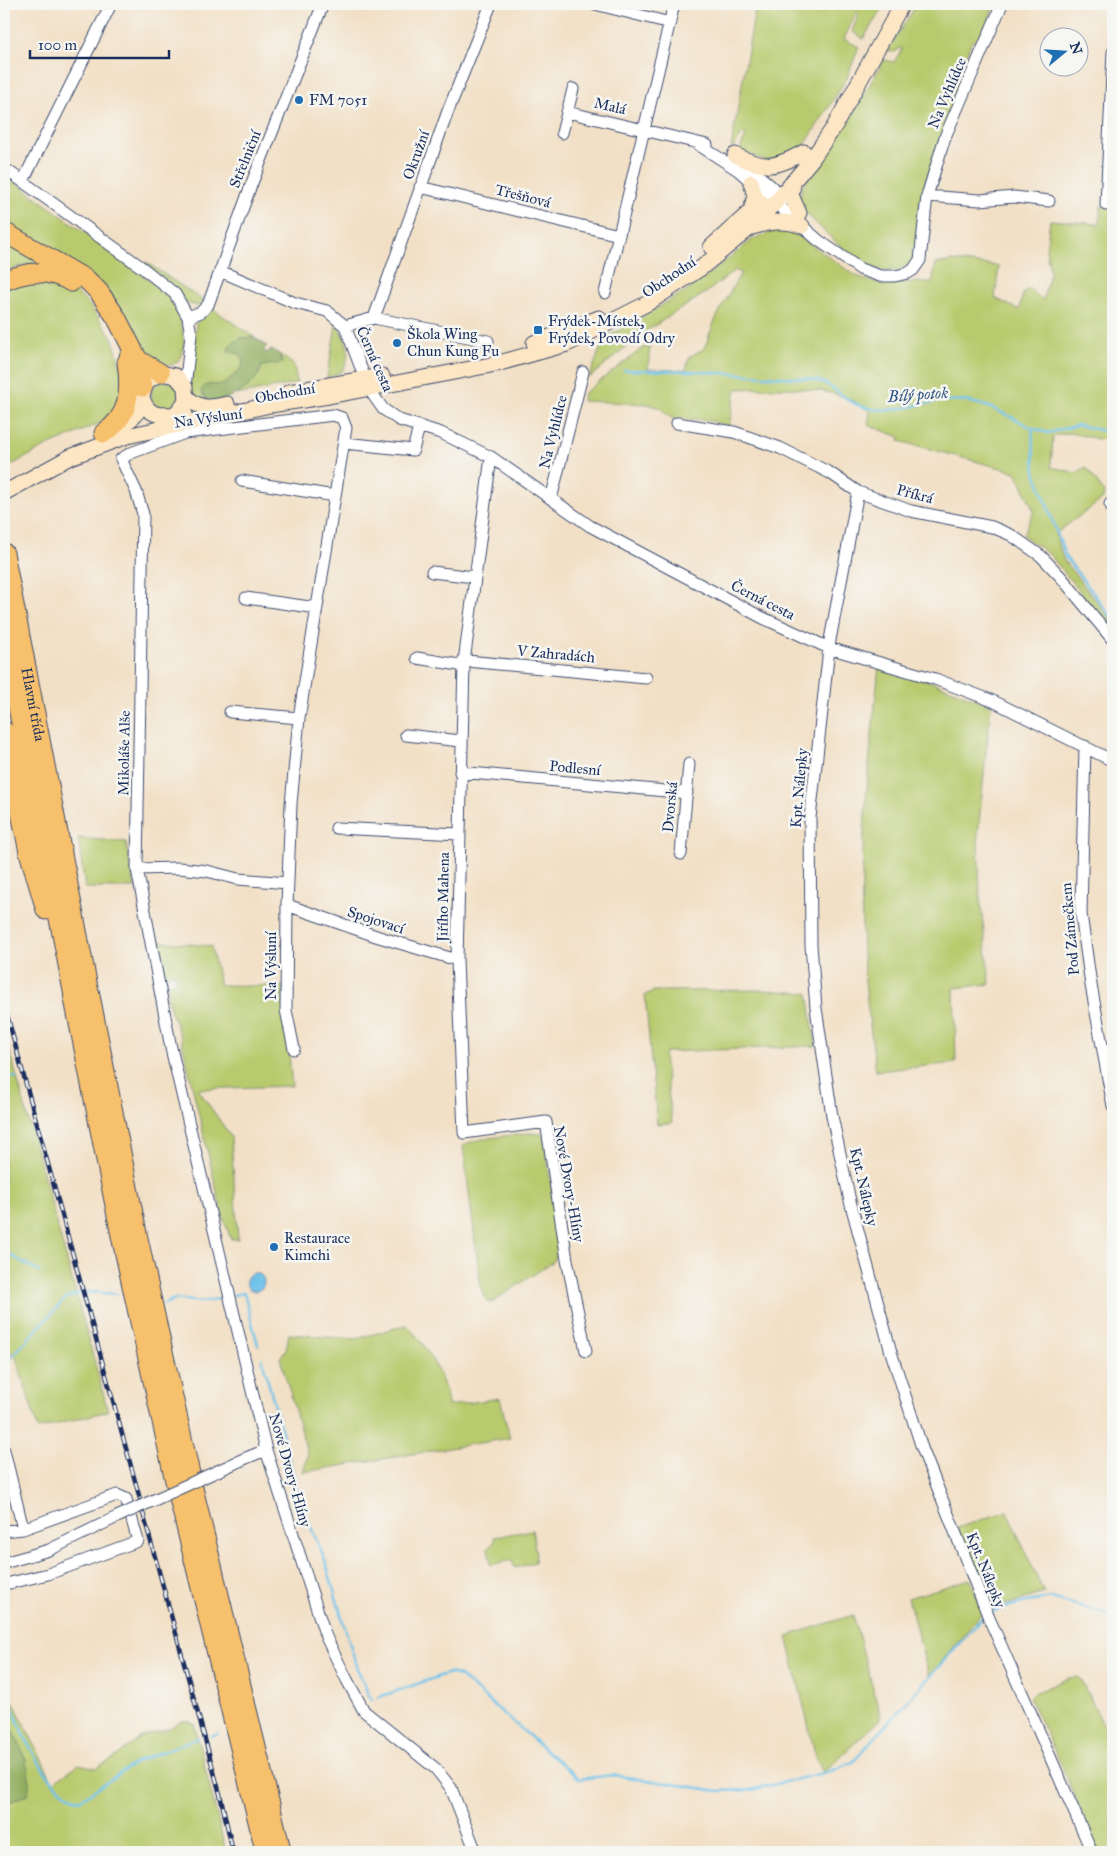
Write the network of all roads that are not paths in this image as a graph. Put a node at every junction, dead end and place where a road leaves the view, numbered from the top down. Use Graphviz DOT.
graph roads {
  1 [pos="110,4"];
  2 [pos="323,4"];
  3 [pos="491,4"];
  4 [pos="595,4"];
  5 [pos="674,4"];
  6 [pos="892,4"];
  7 [pos="902,4"];
  8 [pos="1002,4"];
  9 [pos="670,23"];
  10 [pos="1113,52"];
  11 [pos="573,89"];
  12 [pos="567,112"];
  13 [pos="645,130"];
  14 [pos="562,133"];
  15 [pos="699,145"];
  16 [pos="804,152"];
  17 [pos="735,155"];
  18 [pos="4,168"];
  19 [pos="794,180"];
  20 [pos="23,181"];
  21 [pos="751,182"];
  22 [pos="420,187"];
  23 [pos="774,196"];
  24 [pos="927,196"];
  25 [pos="1049,201"];
  26 [pos="1106,205"];
  27 [pos="800,219"];
  28 [pos="750,221"];
  29 [pos="4,232"];
  30 [pos="620,235"];
  31 [pos="220,271"];
  32 [pos="4,281"];
  33 [pos="605,293"];
  34 [pos="188,318"];
  35 [pos="374,318"];
  36 [pos="344,326"];
  37 [pos="488,341"];
  38 [pos="121,344"];
  39 [pos="190,351"];
  40 [pos="583,372"];
  41 [pos="164,373"];
  42 [pos="367,384"];
  43 [pos="143,392"];
  44 [pos="186,392"];
  45 [pos="175,414"];
  46 [pos="227,414"];
  47 [pos="156,415"];
  48 [pos="678,422"];
  49 [pos="419,428"];
  50 [pos="104,433"];
  51 [pos="127,436"];
  52 [pos="344,443"];
  53 [pos="491,457"];
  54 [pos="121,459"];
  55 [pos="20,477"];
  56 [pos="242,480"];
  57 [pos="4,481"];
  58 [pos="858,492"];
  59 [pos="4,493"];
  60 [pos="335,496"];
  61 [pos="551,499"];
  62 [pos="4,553"];
  63 [pos="432,572"];
  64 [pos="474,577"];
  65 [pos="246,598"];
  66 [pos="317,608"];
  67 [pos="4,635"];
  68 [pos="1113,640"];
  69 [pos="829,648"];
  70 [pos="416,658"];
  71 [pos="464,662"];
  72 [pos="646,678"];
  73 [pos="230,712"];
  74 [pos="299,718"];
  75 [pos="4,731"];
  76 [pos="406,735"];
  77 [pos="461,741"];
  78 [pos="1085,746"];
  79 [pos="1113,761"];
  80 [pos="689,764"];
  81 [pos="460,772"];
  82 [pos="686,793"];
  83 [pos="336,828"];
  84 [pos="460,834"];
  85 [pos="681,854"];
  86 [pos="137,869"];
  87 [pos="288,883"];
  88 [pos="286,905"];
  89 [pos="457,960"];
  90 [pos="81,995"];
  91 [pos="171,1048"];
  92 [pos="294,1049"];
  93 [pos="1113,1106"];
  94 [pos="586,1351"];
  95 [pos="4,1450"];
  96 [pos="266,1450"];
  97 [pos="185,1486"];
  98 [pos="23,1529"];
  99 [pos="4,1531"];
  100 [pos="4,1563"];
  101 [pos="10,1583"];
  102 [pos="266,1852"];
  103 [pos="281,1852"];
  104 [pos="476,1852"];
  105 [pos="1092,1852"];
  1 -- 20 [label="street"];
  2 -- 31 [label="street, Střelniční"];
  3 -- 22 [label="street, Okružní"];
  4 -- 9 [label="street"];
  5 -- 9 [label="street"];
  6 -- 16 [label="main road, Obchodní"];
  7 -- 19 [label="main road, Obchodní"];
  8 -- 24 [label="street, Na Vyhlídce"];
  9 -- 13 [label="street"];
  10 -- 26 [label="street"];
  11 -- 12 [label="street"];
  12 -- 13 [label="street, Malá"];
  12 -- 14 [label="street"];
  13 -- 15 [label="street, Na Vyhlídce"];
  13 -- 30 [label="street"];
  15 -- 17 [label="street, Na Vyhlídce"];
  15 -- 21 [label="street, Na Vyhlídce"];
  16 -- 17 [label="main road"];
  16 -- 23 [label="main road, Obchodní"];
  17 -- 23 [label="street, Na Vyhlídce"];
  18 -- 20 [label="street"];
  19 -- 23 [label="main road, Obchodní"];
  19 -- 27 [label="main road"];
  20 -- 34 [label="street"];
  21 -- 23 [label="street, Na Vyhlídce"];
  21 -- 28 [label="main road"];
  22 -- 30 [label="street, Třešňová"];
  22 -- 35 [label="street, Okružní"];
  23 -- 27 [label="street, Na Vyhlídce"];
  23 -- 28 [label="main road, Obchodní"];
  24 -- 25 [label="street"];
  24 -- 27 [label="street, Na Vyhlídce"];
  27 -- 28 [label="main road"];
  28 -- 42 [label="main road, Obchodní"];
  29 -- 41 [label="highway"];
  30 -- 33 [label="street"];
  31 -- 34 [label="street, Střelniční"];
  31 -- 36 [label="street, Černá cesta"];
  32 -- 38 [label="highway"];
  34 -- 39 [label="street"];
  35 -- 36 [label="street"];
  35 -- 37 [label="street"];
  36 -- 42 [label="street, Černá cesta"];
  38 -- 43 [label="highway"];
  38 -- 50 [label="highway"];
  39 -- 41 [label="street"];
  39 -- 44 [label="street"];
  40 -- 61 [label="street, Na Vyhlídce"];
  41 -- 43 [label="main road"];
  41 -- 44 [label="main road"];
  42 -- 44 [label="main road, Obchodní"];
  42 -- 46 [label="main road, Obchodní"];
  42 -- 49 [label="street, Černá cesta"];
  43 -- 47 [label="main road"];
  43 -- 50 [label="main road"];
  44 -- 45 [label="main road"];
  45 -- 46 [label="main road"];
  45 -- 47 [label="main road"];
  46 -- 51 [label="main road"];
  47 -- 51 [label="main road"];
  48 -- 58 [label="street, Příkrá"];
  49 -- 52 [label="street"];
  49 -- 53 [label="street, Černá cesta"];
  50 -- 55 [label="main road"];
  51 -- 55 [label="main road"];
  52 -- 54 [label="street, Na Výsluní"];
  52 -- 60 [label="street, Na Výsluní"];
  53 -- 61 [label="street, Černá cesta"];
  53 -- 64 [label="street, Jiřího Mahena"];
  54 -- 86 [label="street, Mikoláše Alše"];
  55 -- 57 [label="main road"];
  55 -- 59 [label="main road"];
  56 -- 60 [label="street"];
  58 -- 68 [label="street, Příkrá"];
  58 -- 69 [label="street, Kpt. Nálepky"];
  60 -- 66 [label="street, Na Výsluní"];
  61 -- 69 [label="street, Černá cesta"];
  62 -- 90 [label="highway, Hlavní třída"];
  63 -- 64 [label="street"];
  64 -- 71 [label="street, Jiřího Mahena"];
  65 -- 66 [label="street"];
  66 -- 74 [label="street, Na Výsluní"];
  67 -- 90 [label="highway"];
  69 -- 78 [label="street, Černá cesta"];
  69 -- 105 [label="street, Kpt. Nálepky"];
  70 -- 71 [label="street"];
  71 -- 72 [label="street, V Zahradách"];
  71 -- 77 [label="street, Jiřího Mahena"];
  73 -- 74 [label="street"];
  74 -- 87 [label="street, Na Výsluní"];
  75 -- 90 [label="highway"];
  76 -- 77 [label="street"];
  77 -- 81 [label="street, Jiřího Mahena"];
  78 -- 79 [label="street, Černá cesta"];
  78 -- 93 [label="street, Pod Zámečkem"];
  80 -- 82 [label="street, Dvorská"];
  81 -- 82 [label="street, Podlesní"];
  81 -- 84 [label="street, Jiřího Mahena"];
  82 -- 85 [label="street, Dvorská"];
  83 -- 84 [label="street, Jiřího Mahena"];
  84 -- 89 [label="street, Jiřího Mahena"];
  86 -- 87 [label="street"];
  86 -- 91 [label="street, Mikoláše Alše"];
  87 -- 88 [label="street, Na Výsluní"];
  88 -- 89 [label="street, Spojovací"];
  88 -- 92 [label="street, Na Výsluní"];
  89 -- 94 [label="street, Nové Dvory-Hlíny"];
  90 -- 97 [label="highway"];
  91 -- 96 [label="street, Nové Dvory-Hlíny"];
  95 -- 98 [label="street"];
  96 -- 100 [label="street, bridge"];
  96 -- 104 [label="street, Nové Dvory-Hlíny"];
  97 -- 102 [label="highway"];
  97 -- 103 [label="highway"];
  98 -- 99 [label="street"];
  98 -- 101 [label="street"];
}
